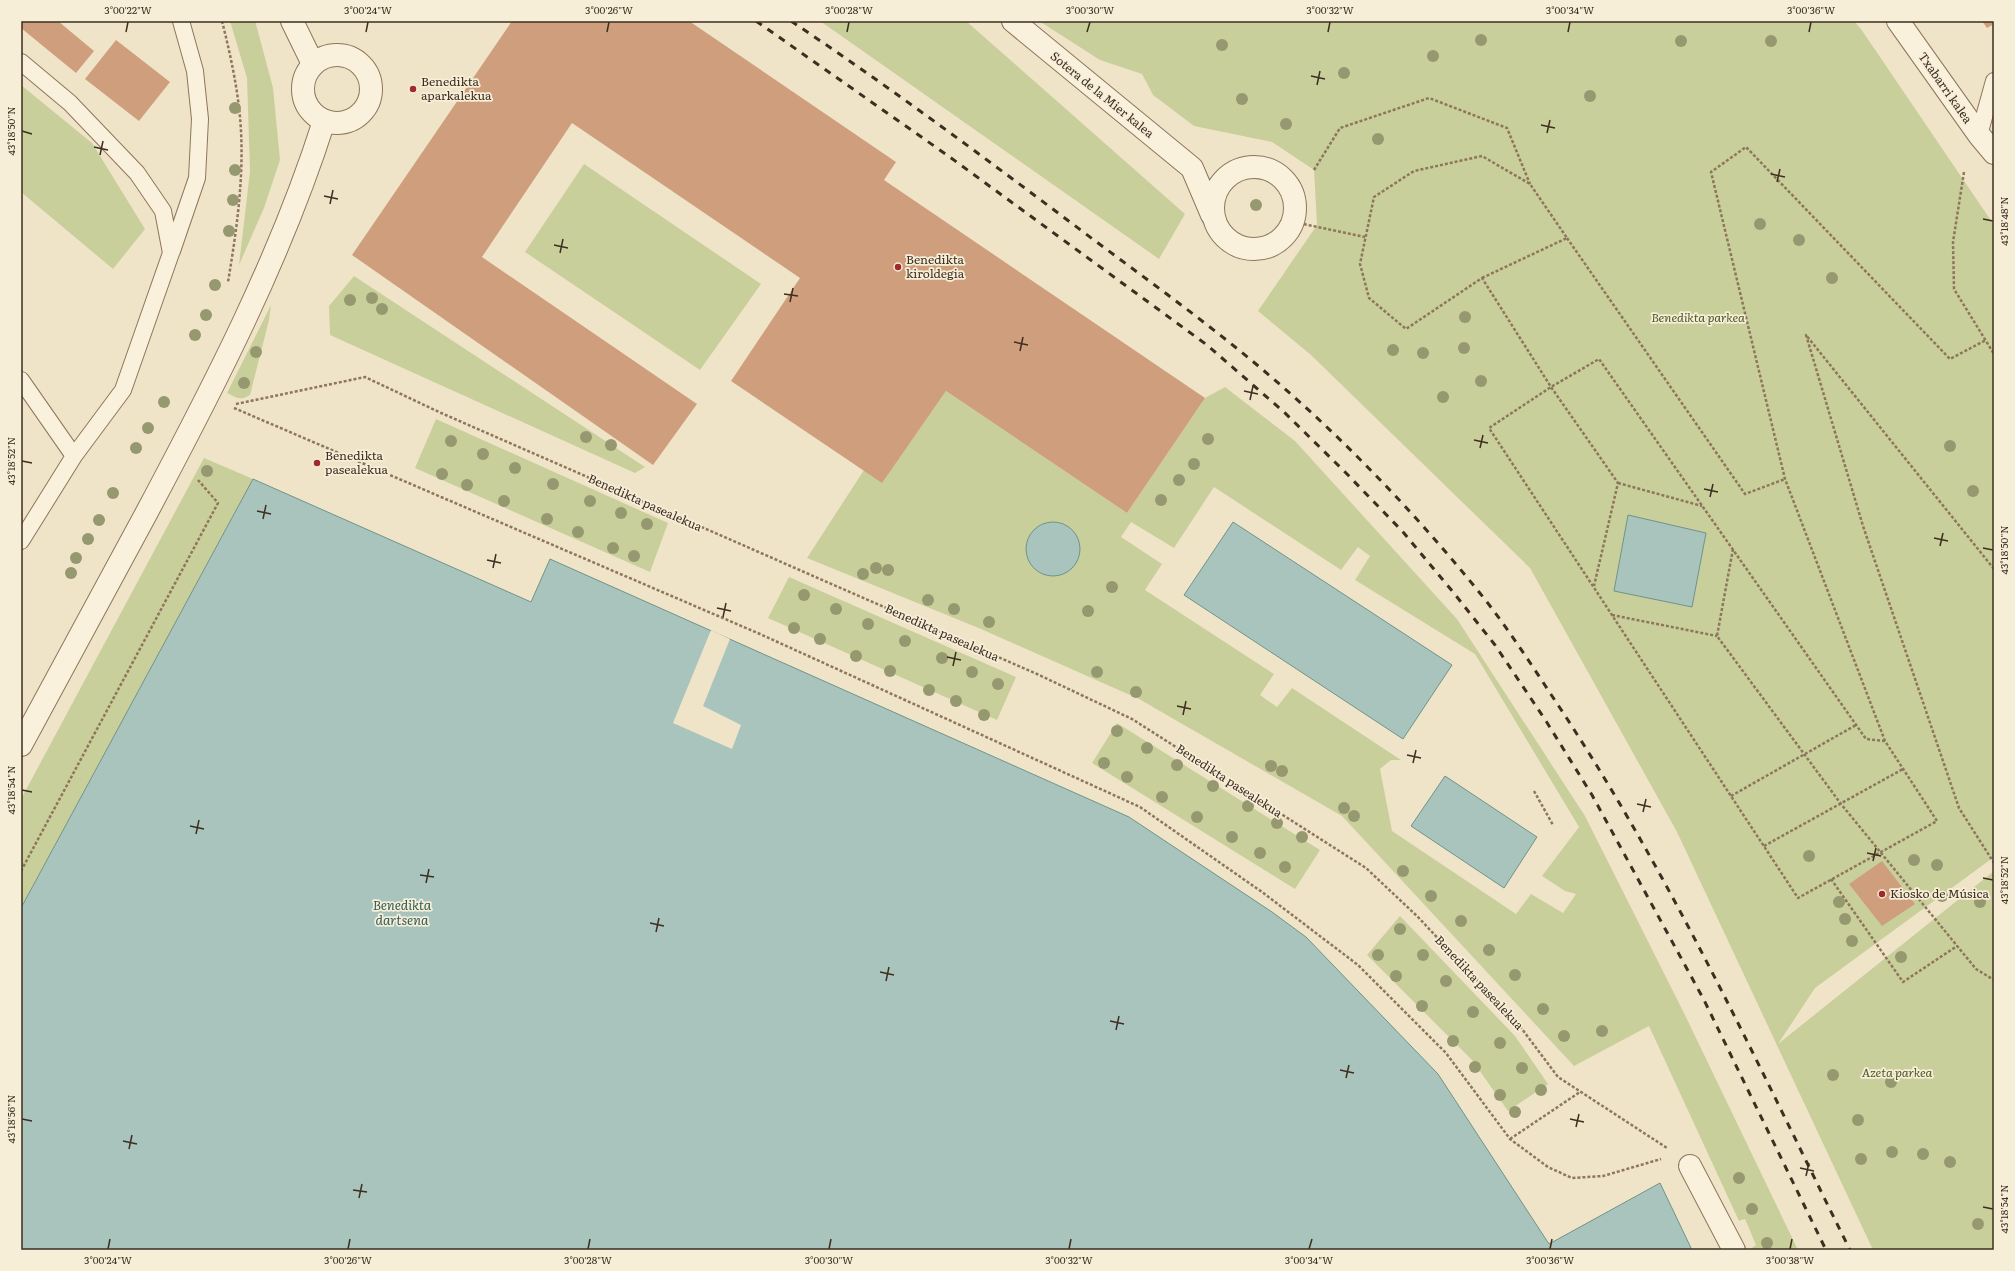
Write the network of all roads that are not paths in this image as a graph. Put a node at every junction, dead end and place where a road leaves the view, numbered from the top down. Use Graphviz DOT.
graph roads {
  1 [pos="181,21"];
  2 [pos="292,21"];
  3 [pos="1013,21"];
  4 [pos="1898,21"];
  5 [pos="21,62"];
  6 [pos="313,64"];
  7 [pos="1994,81"];
  8 [pos="324,121"];
  9 [pos="1979,135"];
  10 [pos="1994,153"];
  11 [pos="1192,168"];
  12 [pos="1238,170"];
  13 [pos="1212,214"];
  14 [pos="171,253"];
  15 [pos="21,380"];
  16 [pos="74,456"];
  17 [pos="21,541"];
  18 [pos="21,745"];
  19 [pos="1686,1162"];
  20 [pos="1734,1250"];
  1 -- 14 [label="lane"];
  2 -- 6 [label="street"];
  3 -- 11 [label="street, Sotera de la Mier kalea"];
  4 -- 9 [label="street, Txabarri kalea"];
  5 -- 14 [label="lane"];
  6 -- 8 [label="street"];
  6 -- 8 [label="street"];
  7 -- 9 [label="lane"];
  8 -- 18 [label="street"];
  9 -- 10 [label="street, Txabarri kalea"];
  11 -- 12 [label="street"];
  11 -- 13 [label="street, Sotera de la Mier kalea"];
  12 -- 13 [label="street"];
  12 -- 13 [label="street"];
  14 -- 16 [label="lane"];
  15 -- 16 [label="lane"];
  16 -- 17 [label="lane"];
  19 -- 20 [label="street"];
}
